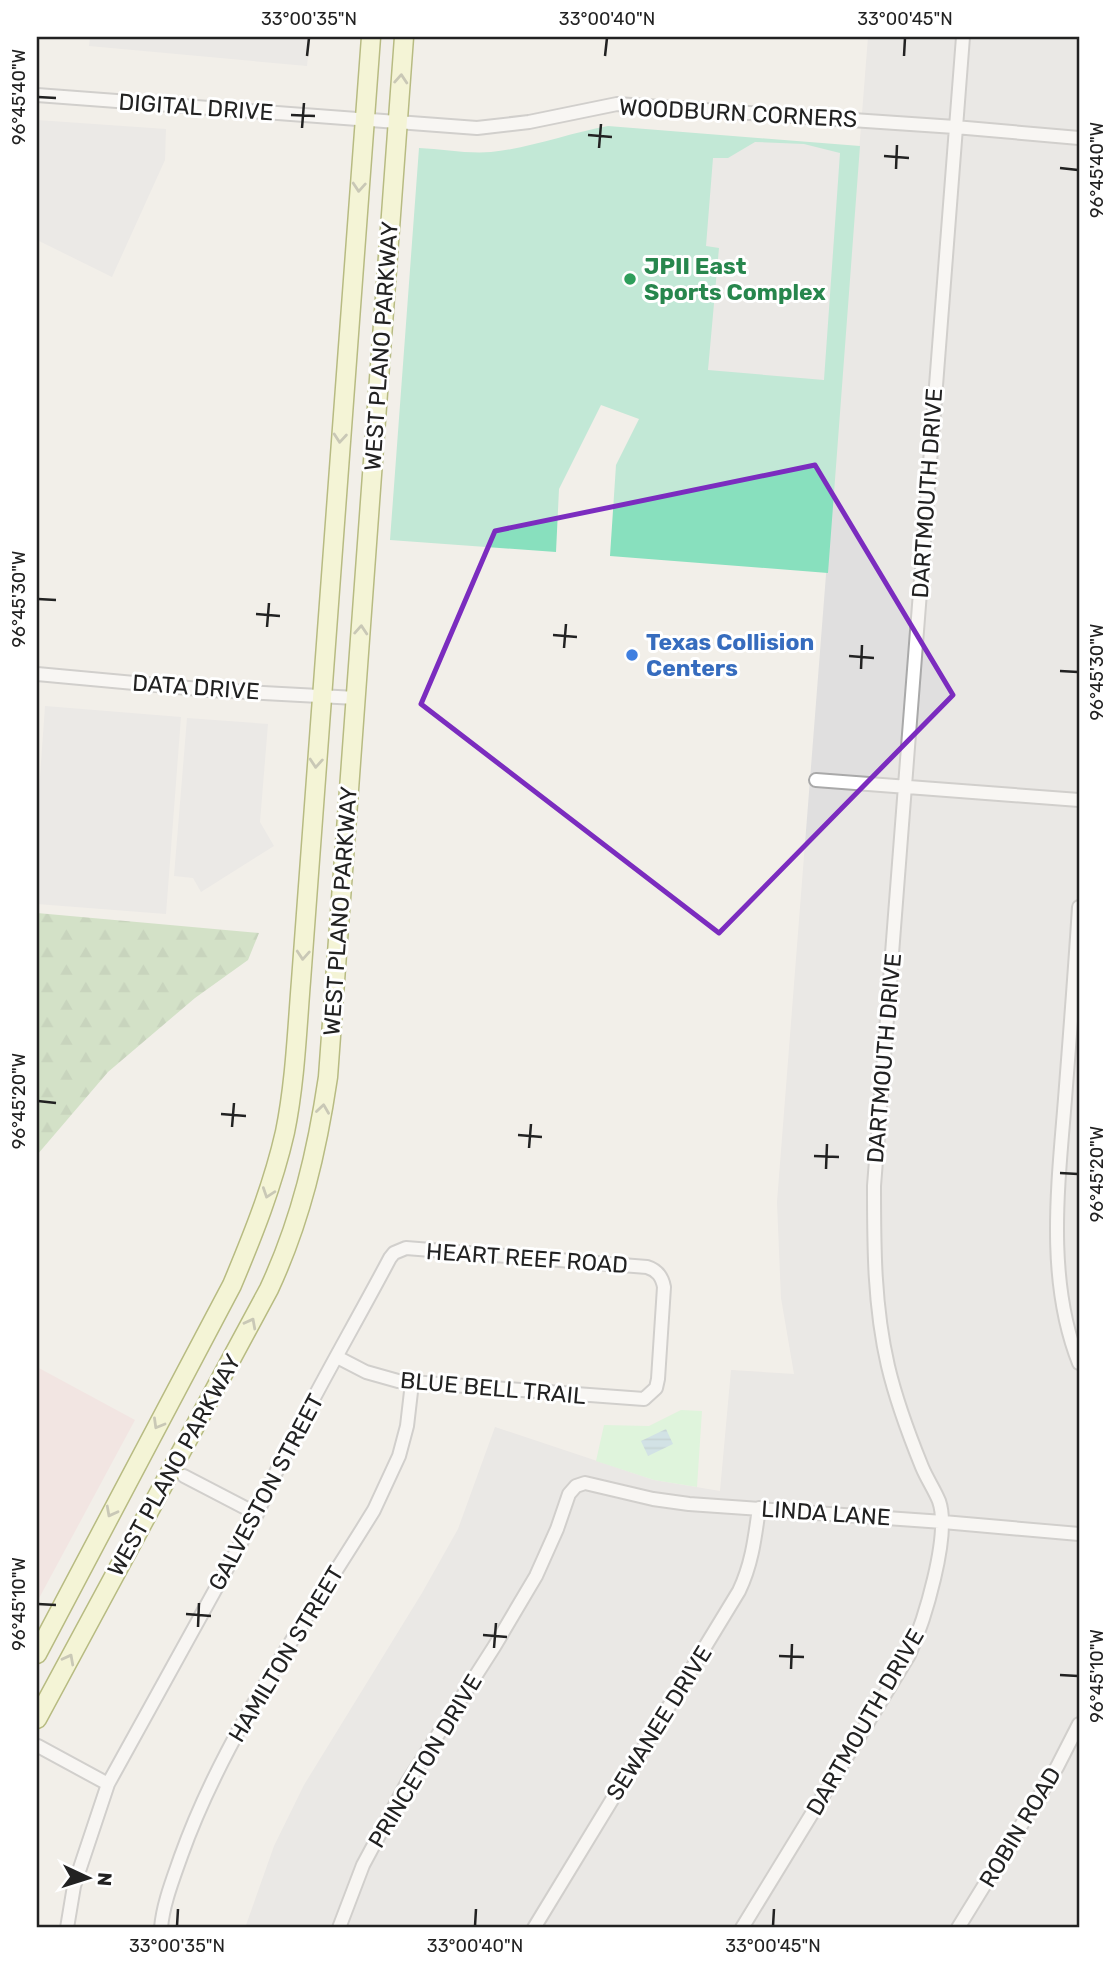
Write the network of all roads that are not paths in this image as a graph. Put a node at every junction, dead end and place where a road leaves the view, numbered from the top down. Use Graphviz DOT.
graph roads {
  1 [pos="371,37"];
  2 [pos="404,37"];
  3 [pos="963,37"];
  4 [pos="37,95"];
  5 [pos="364,119"];
  6 [pos="398,122"];
  7 [pos="955,127"];
  8 [pos="1079,138"];
  9 [pos="344,393"];
  10 [pos="377,396"];
  11 [pos="37,674"];
  12 [pos="321,695"];
  13 [pos="356,698"];
  14 [pos="816,780"];
  15 [pos="904,785"];
  16 [pos="1079,800"];
  17 [pos="1079,906"];
  18 [pos="1077,974"];
  19 [pos="394,1253"];
  20 [pos="337,1357"];
  21 [pos="1079,1363"];
  22 [pos="412,1383"];
  23 [pos="651,1394"];
  24 [pos="184,1476"];
  25 [pos="576,1486"];
  26 [pos="759,1508"];
  27 [pos="257,1514"];
  28 [pos="943,1522"];
  29 [pos="1079,1534"];
  30 [pos="37,1654"];
  31 [pos="37,1719"];
  32 [pos="1079,1724"];
  33 [pos="38,1746"];
  34 [pos="108,1784"];
  35 [pos="67,1928"];
  36 [pos="160,1928"];
  37 [pos="339,1928"];
  38 [pos="534,1928"];
  39 [pos="741,1928"];
  40 [pos="958,1928"];
  1 -- 5 [label="main road, WEST PLANO PARKWAY"];
  6 -- 2 [label="main road, WEST PLANO PARKWAY, one-way"];
  3 -- 7 [label="street, DARTMOUTH DRIVE"];
  4 -- 5 [label="street, DIGITAL DRIVE"];
  5 -- 6 [label="street, DIGITAL DRIVE"];
  5 -- 9 [label="main road, WEST PLANO PARKWAY, one-way"];
  6 -- 7 [label="street, WOODBURN CORNERS"];
  6 -- 10 [label="main road, WEST PLANO PARKWAY"];
  7 -- 8 [label="street, WOODBURN CORNERS"];
  7 -- 15 [label="street, DARTMOUTH DRIVE"];
  9 -- 10 [label="main road"];
  9 -- 12 [label="main road, WEST PLANO PARKWAY, one-way"];
  13 -- 10 [label="main road, WEST PLANO PARKWAY, one-way"];
  11 -- 12 [label="street, DATA DRIVE"];
  12 -- 13 [label="street, DATA DRIVE"];
  12 -- 30 [label="main road, WEST PLANO PARKWAY, one-way"];
  31 -- 13 [label="main road, WEST PLANO PARKWAY, one-way"];
  14 -- 15 [label="street"];
  15 -- 16 [label="street"];
  15 -- 28 [label="street, DARTMOUTH DRIVE"];
  17 -- 18 [label="street"];
  18 -- 21 [label="street"];
  19 -- 20 [label="street, GALVESTON STREET"];
  19 -- 23 [label="street, HEART REEF ROAD"];
  20 -- 22 [label="street, BLUE BELL TRAIL"];
  20 -- 27 [label="street, GALVESTON STREET"];
  22 -- 23 [label="street, BLUE BELL TRAIL"];
  22 -- 36 [label="street, HAMILTON STREET"];
  24 -- 27 [label="street"];
  25 -- 26 [label="street, LINDA LANE"];
  25 -- 37 [label="street, PRINCETON DRIVE"];
  26 -- 28 [label="street, LINDA LANE"];
  26 -- 38 [label="street, SEWANEE DRIVE"];
  27 -- 34 [label="street, GALVESTON STREET"];
  28 -- 29 [label="street, LINDA LANE"];
  28 -- 39 [label="street, DARTMOUTH DRIVE"];
  32 -- 40 [label="street, ROBIN ROAD"];
  33 -- 34 [label="street"];
  34 -- 35 [label="street, GALVESTON STREET"];
}
